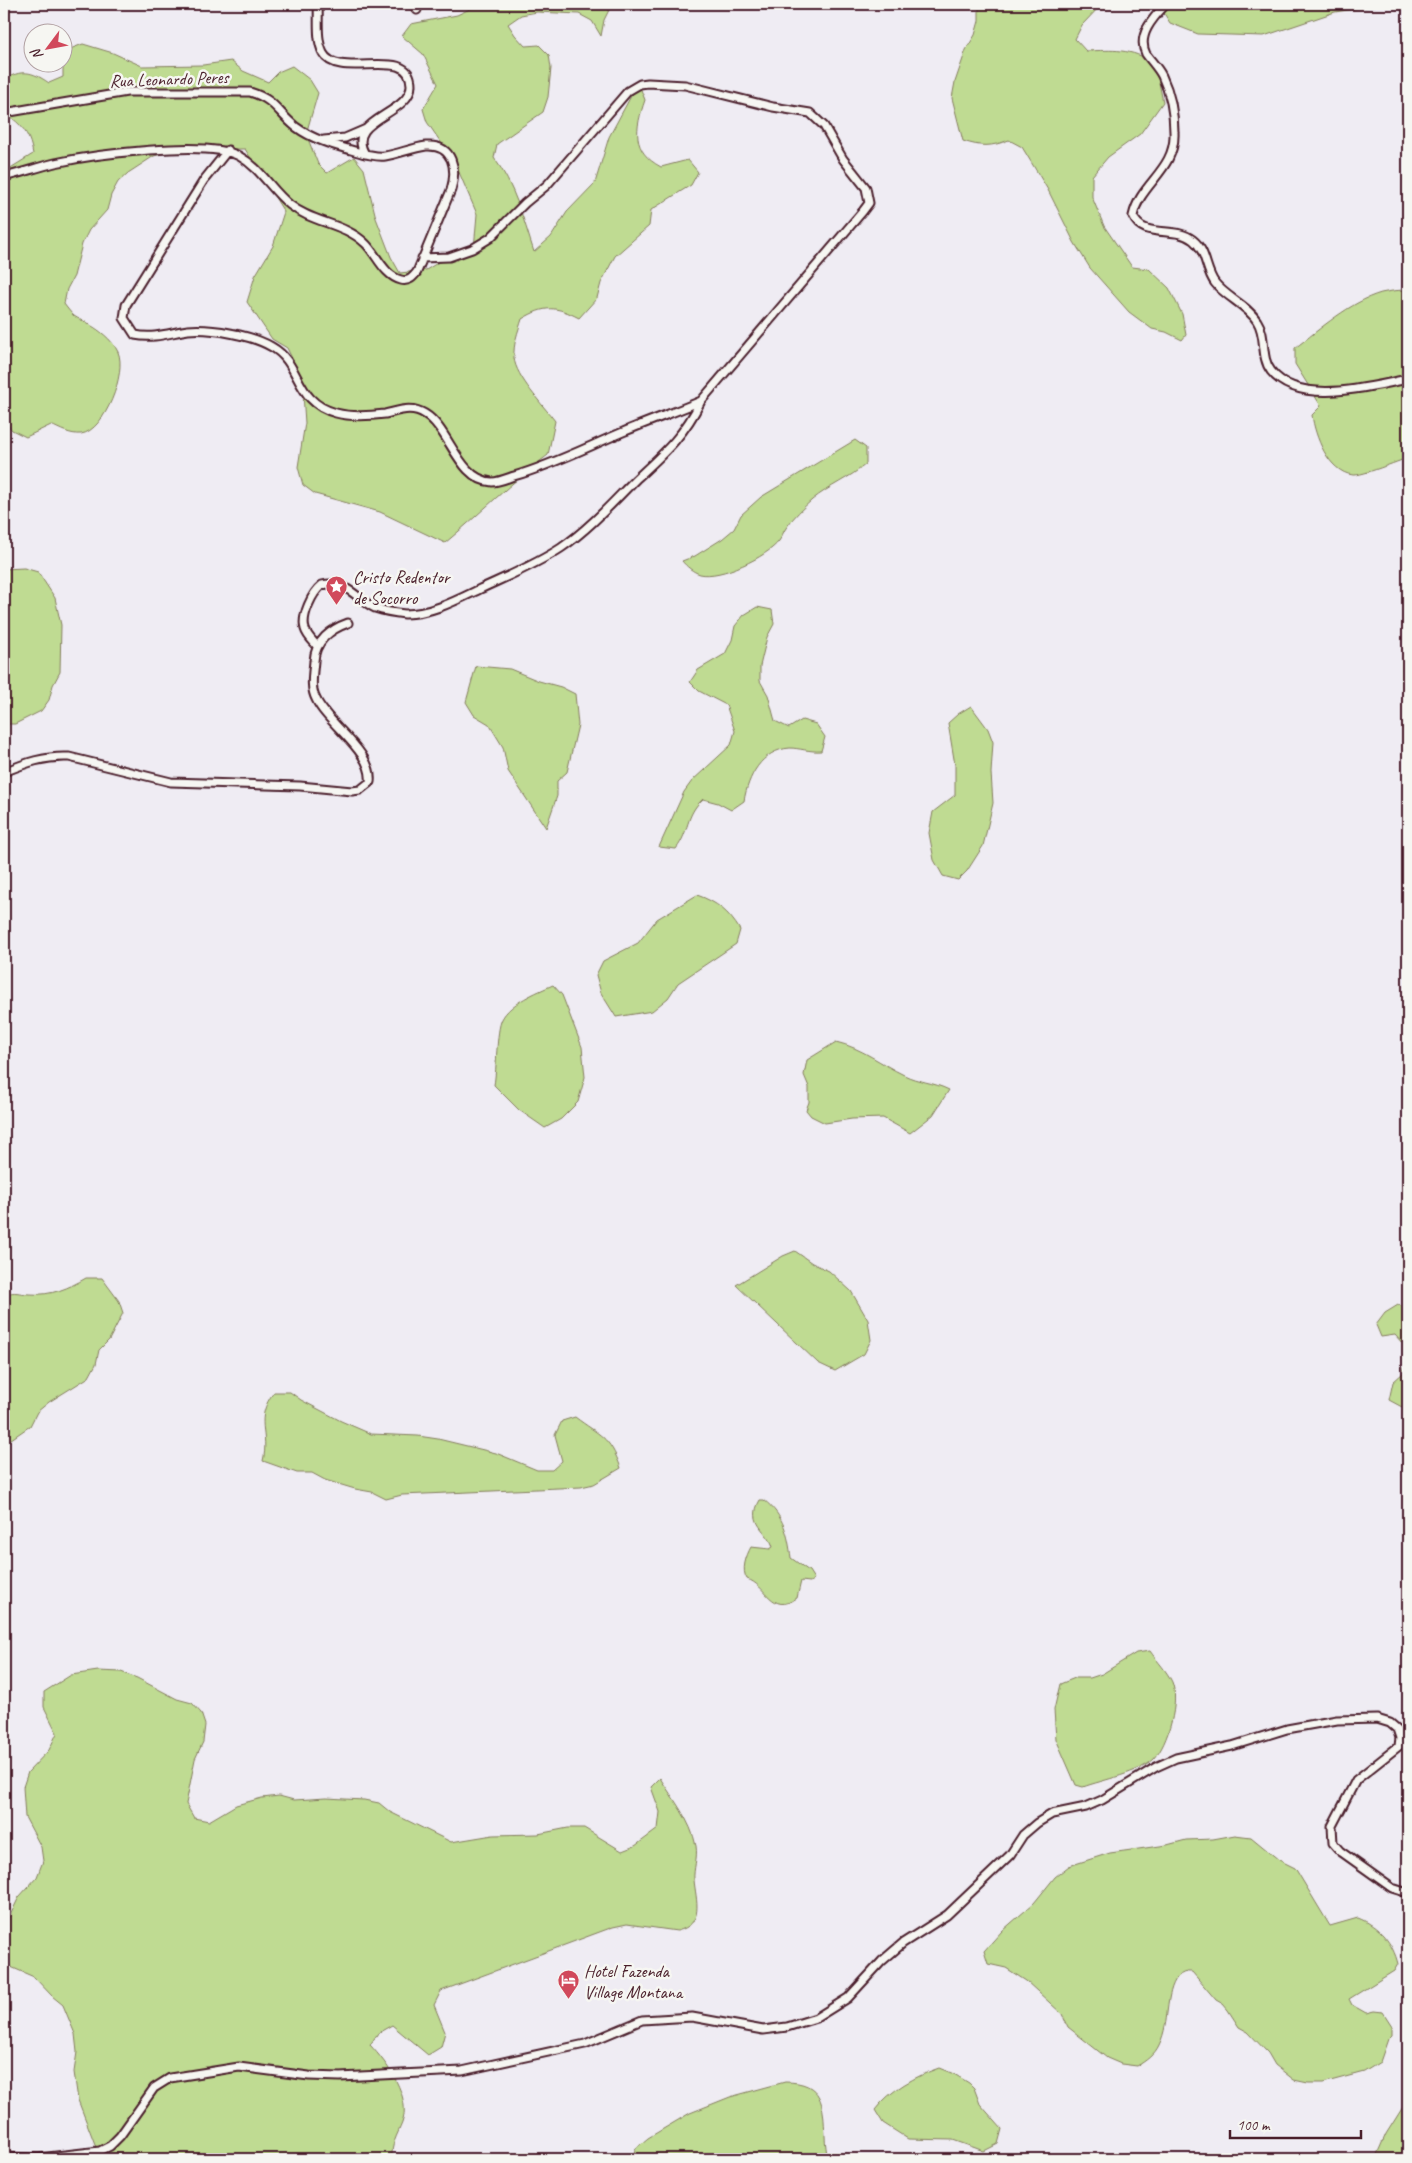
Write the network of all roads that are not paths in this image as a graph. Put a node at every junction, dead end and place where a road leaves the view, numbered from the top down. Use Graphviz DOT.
graph roads {
  1 [pos="318,4"];
  2 [pos="1166,4"];
  3 [pos="4,114"];
  4 [pos="367,128"];
  5 [pos="320,141"];
  6 [pos="228,150"];
  7 [pos="365,154"];
  8 [pos="4,177"];
  9 [pos="422,258"];
  10 [pos="1408,378"];
  11 [pos="700,401"];
  12 [pos="348,623"];
  13 [pos="317,646"];
  14 [pos="4,772"];
  15 [pos="1408,1893"];
  16 [pos="4,2157"];
  1 -- 4 [label="street"];
  2 -- 10 [label="street"];
  3 -- 5 [label="street, Rua Leonardo Peres"];
  4 -- 5 [label="street"];
  4 -- 7 [label="street"];
  5 -- 7 [label="street, Rua Leonardo Peres"];
  6 -- 8 [label="street"];
  6 -- 9 [label="street, Rua Leonardo Peres"];
  6 -- 11 [label="street"];
  7 -- 9 [label="street, Rua Leonardo Peres"];
  9 -- 11 [label="street"];
  11 -- 13 [label="street"];
  12 -- 13 [label="street"];
  13 -- 14 [label="street"];
  15 -- 16 [label="street"];
}
